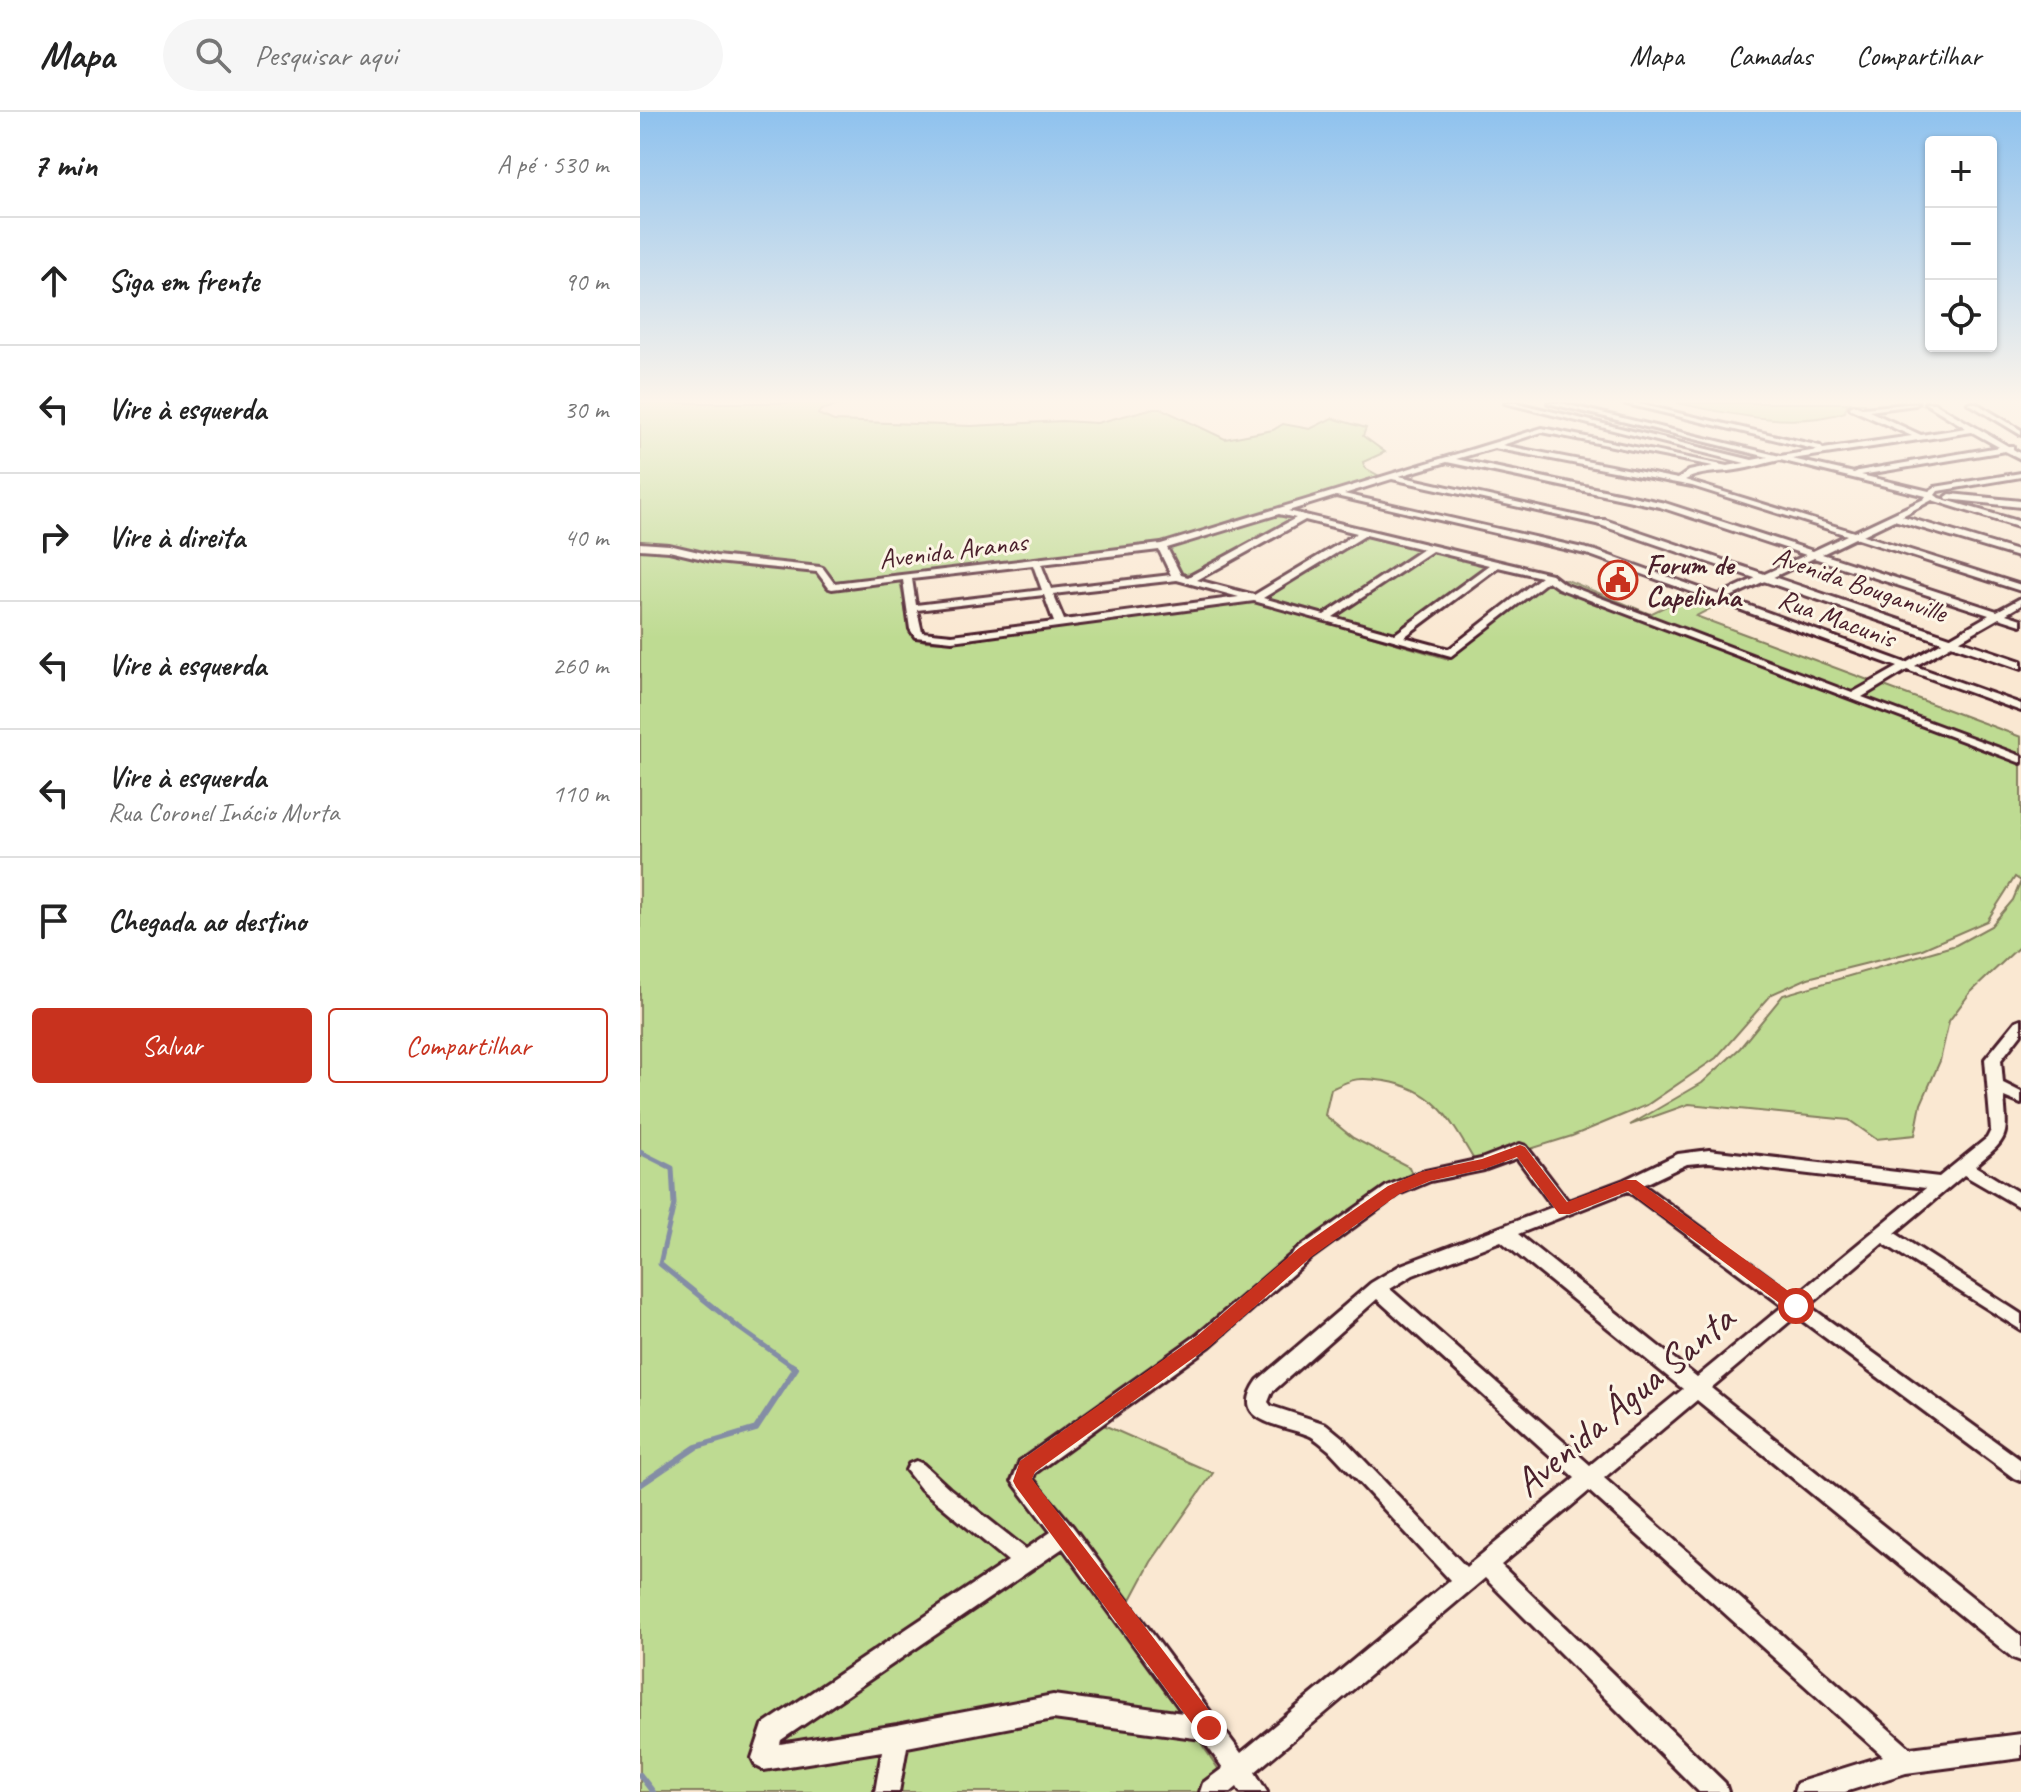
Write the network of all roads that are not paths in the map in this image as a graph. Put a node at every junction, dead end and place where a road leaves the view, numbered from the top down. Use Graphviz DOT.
graph roads {
  1 [pos="1379,481"];
  2 [pos="1413,481"];
  3 [pos="1550,481"];
  4 [pos="1681,481"];
  5 [pos="1880,481"];
  6 [pos="1982,481"];
  7 [pos="1338,494"];
  8 [pos="1930,494"];
  9 [pos="2021,504"];
  10 [pos="1282,512"];
  11 [pos="1895,517"];
  12 [pos="1302,518"];
  13 [pos="1601,522"];
  14 [pos="2021,525"];
  15 [pos="1364,532"];
  16 [pos="1855,535"];
  17 [pos="640,546"];
  18 [pos="1162,547"];
  19 [pos="1429,549"];
  20 [pos="1812,554"];
  21 [pos="2021,555"];
  22 [pos="1036,562"];
  23 [pos="1496,564"];
  24 [pos="1548,576"];
  25 [pos="1767,576"];
  26 [pos="907,577"];
  27 [pos="1177,577"];
  28 [pos="1190,580"];
  29 [pos="2021,588"];
  30 [pos="1049,591"];
  31 [pos="1256,598"];
  32 [pos="1721,598"];
  33 [pos="2021,601"];
  34 [pos="912,608"];
  35 [pos="1997,614"];
  36 [pos="1325,618"];
  37 [pos="2021,622"];
  38 [pos="1060,624"];
  39 [pos="1396,638"];
  40 [pos="1954,639"];
  41 [pos="2021,662"];
  42 [pos="1905,666"];
  43 [pos="1855,696"];
  44 [pos="2021,708"];
  45 [pos="2021,760"];
  46 [pos="2021,1024"];
  47 [pos="1998,1087"];
  48 [pos="2021,1099"];
  49 [pos="1963,1167"];
  50 [pos="1630,1184"];
  51 [pos="1944,1184"];
  52 [pos="2021,1202"];
  53 [pos="1564,1209"];
  54 [pos="1504,1233"];
  55 [pos="1884,1235"];
  56 [pos="1377,1288"];
  57 [pos="1796,1306"];
  58 [pos="2021,1323"];
  59 [pos="1696,1388"];
  60 [pos="916,1470"];
  61 [pos="2021,1472"];
  62 [pos="1589,1477"];
  63 [pos="1066,1534"];
  64 [pos="1025,1562"];
  65 [pos="1485,1564"];
  66 [pos="1464,1580"];
  67 [pos="2021,1650"];
  68 [pos="1209,1728"];
  69 [pos="897,1737"];
  70 [pos="2021,1746"];
  71 [pos="1906,1761"];
  72 [pos="1239,1768"];
  73 [pos="887,1792"];
  74 [pos="1212,1792"];
  75 [pos="1255,1792"];
  76 [pos="1716,1792"];
  77 [pos="1806,1792"];
  1 -- 7 [label="street, Avenida Aranas"];
  2 -- 13 [label="street"];
  3 -- 20 [label="street"];
  4 -- 16 [label="street"];
  5 -- 8 [label="street"];
  6 -- 8 [label="street"];
  7 -- 10 [label="street, Avenida Aranas"];
  7 -- 32 [label="street, Rua Macunis"];
  8 -- 9 [label="street"];
  8 -- 11 [label="street"];
  8 -- 14 [label="street"];
  10 -- 12 [label="street"];
  10 -- 18 [label="street, Avenida Aranas"];
  11 -- 16 [label="street"];
  11 -- 21 [label="street"];
  12 -- 15 [label="street"];
  12 -- 28 [label="street"];
  13 -- 25 [label="street, Avenida Bouganville"];
  15 -- 19 [label="street"];
  15 -- 31 [label="street"];
  16 -- 20 [label="street"];
  16 -- 29 [label="street"];
  17 -- 26 [label="street, Avenida Aranas"];
  18 -- 22 [label="street, Avenida Aranas"];
  18 -- 27 [label="street"];
  19 -- 23 [label="street"];
  19 -- 36 [label="street"];
  20 -- 25 [label="street"];
  20 -- 35 [label="street"];
  22 -- 26 [label="street, Avenida Aranas"];
  22 -- 30 [label="street"];
  23 -- 24 [label="street"];
  23 -- 39 [label="street"];
  24 -- 39 [label="street"];
  24 -- 43 [label="street"];
  25 -- 32 [label="street"];
  25 -- 40 [label="street, Avenida Bouganville"];
  26 -- 34 [label="street"];
  27 -- 28 [label="street"];
  27 -- 30 [label="street"];
  28 -- 31 [label="street"];
  30 -- 34 [label="street"];
  30 -- 38 [label="street"];
  31 -- 36 [label="street"];
  31 -- 38 [label="street"];
  32 -- 42 [label="street, Rua Macunis"];
  33 -- 35 [label="street"];
  34 -- 38 [label="street"];
  35 -- 37 [label="street"];
  35 -- 40 [label="street"];
  36 -- 39 [label="street"];
  40 -- 41 [label="street, Avenida Bouganville"];
  40 -- 42 [label="street"];
  42 -- 43 [label="street"];
  42 -- 44 [label="street, Rua Macunis"];
  43 -- 45 [label="street"];
  46 -- 47 [label="street, Avenida Água Santa"];
  47 -- 48 [label="street"];
  47 -- 49 [label="street, Avenida Água Santa"];
  49 -- 51 [label="street, Avenida Água Santa"];
  49 -- 52 [label="street"];
  50 -- 51 [label="street"];
  50 -- 53 [label="street"];
  50 -- 57 [label="street"];
  51 -- 55 [label="street, Avenida Água Santa"];
  53 -- 54 [label="street"];
  53 -- 63 [label="street"];
  54 -- 56 [label="street"];
  54 -- 59 [label="street"];
  55 -- 57 [label="street, Avenida Água Santa"];
  55 -- 58 [label="street"];
  56 -- 62 [label="street"];
  56 -- 66 [label="street"];
  57 -- 59 [label="street, Avenida Água Santa"];
  57 -- 61 [label="street"];
  59 -- 62 [label="street, Avenida Água Santa"];
  59 -- 67 [label="street"];
  60 -- 64 [label="street"];
  62 -- 65 [label="street, Avenida Água Santa"];
  62 -- 71 [label="street"];
  63 -- 64 [label="street"];
  63 -- 68 [label="street"];
  64 -- 69 [label="street"];
  65 -- 66 [label="street, Avenida Água Santa"];
  65 -- 76 [label="street"];
  66 -- 72 [label="street, Avenida Água Santa"];
  68 -- 69 [label="street"];
  68 -- 72 [label="street"];
  69 -- 73 [label="street"];
  70 -- 71 [label="street"];
  71 -- 77 [label="street"];
  72 -- 74 [label="street, Avenida Água Santa"];
  72 -- 75 [label="street"];
}
